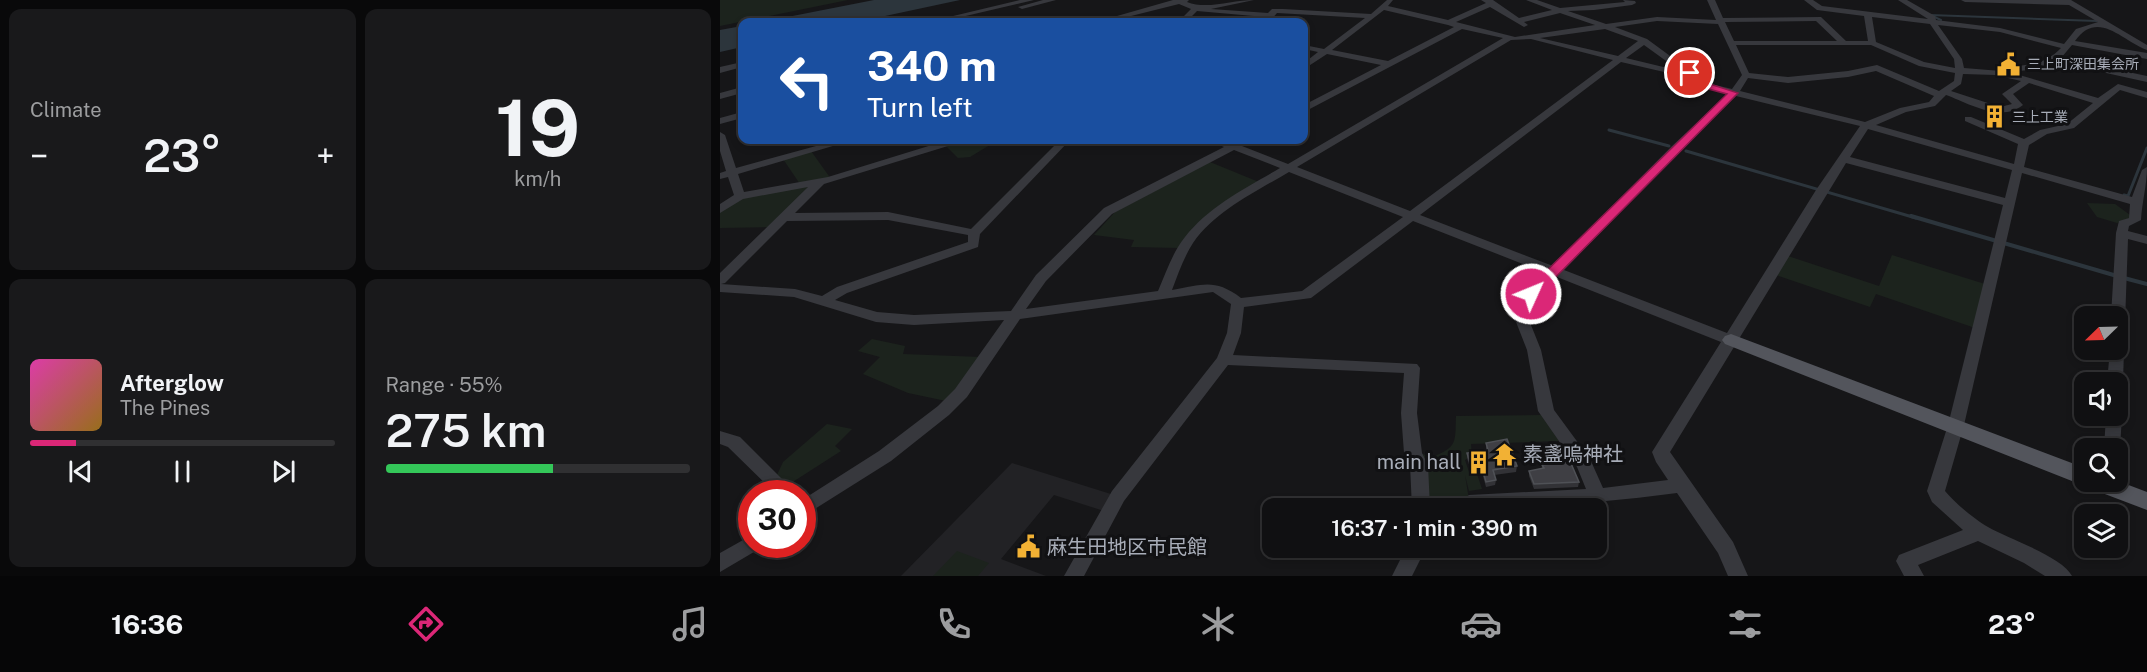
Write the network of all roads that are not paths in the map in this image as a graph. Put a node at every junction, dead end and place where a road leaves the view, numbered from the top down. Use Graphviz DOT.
graph roads {
  1 [pos="1030,0"];
  2 [pos="1052,0"];
  3 [pos="1250,0"];
  4 [pos="1299,0"];
  5 [pos="1530,0"];
  6 [pos="1711,0"];
  7 [pos="1808,0"];
  8 [pos="1902,0"];
  9 [pos="1965,0"];
  10 [pos="1181,1"];
  11 [pos="1630,1"];
  12 [pos="2069,1"];
  13 [pos="1385,2"];
  14 [pos="1488,2"];
  15 [pos="1820,8"];
  16 [pos="1196,9"];
  17 [pos="1283,11"];
  18 [pos="1557,11"];
  19 [pos="1270,15"];
  20 [pos="1868,15"];
  21 [pos="1373,16"];
  22 [pos="950,18"];
  23 [pos="987,18"];
  24 [pos="1115,18"];
  25 [pos="1186,18"];
  26 [pos="1268,18"];
  27 [pos="1657,19"];
  28 [pos="1818,19"];
  29 [pos="1933,20"];
  30 [pos="1516,21"];
  31 [pos="1720,21"];
  32 [pos="1448,23"];
  33 [pos="2106,24"];
  34 [pos="1461,26"];
  35 [pos="1605,26"];
  36 [pos="1528,37"];
  37 [pos="1509,38"];
  38 [pos="1644,41"];
  39 [pos="1731,43"];
  40 [pos="1844,43"];
  41 [pos="1872,43"];
  42 [pos="2066,44"];
  43 [pos="1308,48"];
  44 [pos="2147,48"];
  45 [pos="1326,50"];
  46 [pos="2147,56"];
  47 [pos="1620,59"];
  48 [pos="2054,59"];
  49 [pos="1308,63"];
  50 [pos="1388,64"];
  51 [pos="2042,66"];
  52 [pos="738,67"];
  53 [pos="720,71"];
  54 [pos="1960,71"];
  55 [pos="1995,72"];
  56 [pos="1746,75"];
  57 [pos="1695,77"];
  58 [pos="2024,78"];
  59 [pos="2147,78"];
  60 [pos="738,91"];
  61 [pos="1734,93"];
  62 [pos="1942,93"];
  63 [pos="2147,95"];
  64 [pos="720,96"];
  65 [pos="1308,102"];
  66 [pos="2100,102"];
  67 [pos="1314,104"];
  68 [pos="1986,106"];
  69 [pos="1308,107"];
  70 [pos="738,116"];
  71 [pos="720,121"];
  72 [pos="1866,125"];
  73 [pos="720,135"];
  74 [pos="2024,143"];
  75 [pos="834,144"];
  76 [pos="944,144"];
  77 [pos="1061,144"];
  78 [pos="1237,144"];
  79 [pos="1241,144"];
  80 [pos="1844,159"];
  81 [pos="1289,167"];
  82 [pos="2018,168"];
  83 [pos="2147,170"];
  84 [pos="726,175"];
  85 [pos="819,183"];
  86 [pos="740,196"];
  87 [pos="2136,202"];
  88 [pos="2010,203"];
  89 [pos="720,209"];
  90 [pos="1412,216"];
  91 [pos="786,217"];
  92 [pos="974,233"];
  93 [pos="2122,233"];
  94 [pos="2147,240"];
  95 [pos="1554,271"];
  96 [pos="720,280"];
  97 [pos="720,288"];
  98 [pos="1163,295"];
  99 [pos="824,301"];
  100 [pos="1238,303"];
  101 [pos="2119,306"];
  102 [pos="1017,315"];
  103 [pos="1731,340"];
  104 [pos="1224,360"];
  105 [pos="1956,425"];
  106 [pos="720,437"];
  107 [pos="2074,473"];
  108 [pos="773,480"];
  109 [pos="1682,485"];
  110 [pos="2126,492"];
  111 [pos="1598,496"];
  112 [pos="1421,498"];
  113 [pos="1561,498"];
  114 [pos="816,500"];
  115 [pos="2147,501"];
  116 [pos="1979,532"];
  117 [pos="738,552"];
  118 [pos="1411,558"];
  119 [pos="720,563"];
  120 [pos="1074,576"];
  121 [pos="1402,576"];
  122 [pos="1738,576"];
  123 [pos="1914,576"];
  124 [pos="2062,576"];
  1 -- 22 [label="street"];
  2 -- 23 [label="street"];
  3 -- 16 [label="street"];
  4 -- 17 [label="street"];
  5 -- 18 [label="street"];
  6 -- 31 [label="street"];
  7 -- 15 [label="street"];
  8 -- 29 [label="street"];
  9 -- 12 [label="street"];
  10 -- 16 [label="street"];
  10 -- 24 [label="street"];
  11 -- 18 [label="street"];
  11 -- 27 [label="street"];
  12 -- 33 [label="street"];
  13 -- 21 [label="street"];
  13 -- 32 [label="street"];
  14 -- 30 [label="street"];
  14 -- 32 [label="street"];
  15 -- 20 [label="street"];
  15 -- 28 [label="street"];
  16 -- 19 [label="street"];
  16 -- 25 [label="street"];
  17 -- 19 [label="street"];
  17 -- 21 [label="street"];
  18 -- 30 [label="street"];
  18 -- 35 [label="street"];
  19 -- 26 [label="street"];
  20 -- 29 [label="street"];
  20 -- 41 [label="street"];
  21 -- 45 [label="street"];
  27 -- 31 [label="street"];
  27 -- 35 [label="street"];
  28 -- 31 [label="street"];
  28 -- 40 [label="street"];
  29 -- 42 [label="street"];
  29 -- 54 [label="street"];
  30 -- 36 [label="street"];
  31 -- 39 [label="street"];
  32 -- 34 [label="street"];
  33 -- 42 [label="street"];
  33 -- 44 [label="street"];
  34 -- 37 [label="street"];
  34 -- 50 [label="street"];
  35 -- 36 [label="street"];
  35 -- 38 [label="street"];
  36 -- 37 [label="street"];
  36 -- 47 [label="street"];
  37 -- 81 [label="street"];
  38 -- 47 [label="street"];
  38 -- 57 [label="street"];
  39 -- 40 [label="street"];
  39 -- 56 [label="street"];
  40 -- 41 [label="street"];
  41 -- 54 [label="street"];
  42 -- 46 [label="street"];
  42 -- 48 [label="street"];
  43 -- 45 [label="street"];
  45 -- 49 [label="street"];
  45 -- 50 [label="street"];
  47 -- 57 [label="street"];
  47 -- 90 [label="street"];
  48 -- 51 [label="street"];
  48 -- 59 [label="street"];
  50 -- 67 [label="street"];
  51 -- 55 [label="street"];
  51 -- 58 [label="street"];
  52 -- 53 [label="street"];
  54 -- 55 [label="street"];
  54 -- 62 [label="street"];
  55 -- 58 [label="street"];
  56 -- 61 [label="street"];
  56 -- 62 [label="street"];
  57 -- 61 [label="street"];
  58 -- 66 [label="street"];
  58 -- 68 [label="street"];
  60 -- 64 [label="street"];
  61 -- 72 [label="street"];
  61 -- 95 [label="street"];
  62 -- 68 [label="street"];
  62 -- 72 [label="street"];
  63 -- 66 [label="street"];
  65 -- 67 [label="street"];
  66 -- 74 [label="street"];
  67 -- 69 [label="street"];
  68 -- 74 [label="street"];
  70 -- 71 [label="street"];
  72 -- 80 [label="street"];
  72 -- 82 [label="street"];
  73 -- 84 [label="street"];
  74 -- 82 [label="street"];
  75 -- 84 [label="street"];
  76 -- 85 [label="street"];
  77 -- 92 [label="street"];
  78 -- 102 [label="street"];
  79 -- 81 [label="street"];
  80 -- 88 [label="street"];
  80 -- 103 [label="street"];
  81 -- 90 [label="street"];
  81 -- 98 [label="street"];
  82 -- 87 [label="street"];
  82 -- 88 [label="street"];
  83 -- 87 [label="street"];
  84 -- 86 [label="street"];
  85 -- 86 [label="street"];
  85 -- 91 [label="street"];
  86 -- 89 [label="street"];
  87 -- 93 [label="street"];
  88 -- 105 [label="street"];
  90 -- 95 [label="street"];
  90 -- 100 [label="street"];
  91 -- 92 [label="street"];
  91 -- 96 [label="street"];
  92 -- 99 [label="street"];
  93 -- 94 [label="street"];
  93 -- 101 [label="street"];
  95 -- 103 [label="street"];
  95 -- 111 [label="street"];
  97 -- 99 [label="street"];
  98 -- 100 [label="street"];
  98 -- 102 [label="street"];
  99 -- 102 [label="street"];
  100 -- 104 [label="street"];
  102 -- 114 [label="street"];
  103 -- 105 [label="main road"];
  103 -- 109 [label="street"];
  104 -- 112 [label="street"];
  104 -- 120 [label="street"];
  105 -- 107 [label="main road"];
  105 -- 116 [label="street"];
  106 -- 108 [label="street"];
  109 -- 111 [label="street"];
  109 -- 122 [label="street"];
  110 -- 115 [label="main road"];
  111 -- 113 [label="street"];
  116 -- 123 [label="street"];
  116 -- 124 [label="street"];
  117 -- 119 [label="street"];
  118 -- 121 [label="street"];
}
